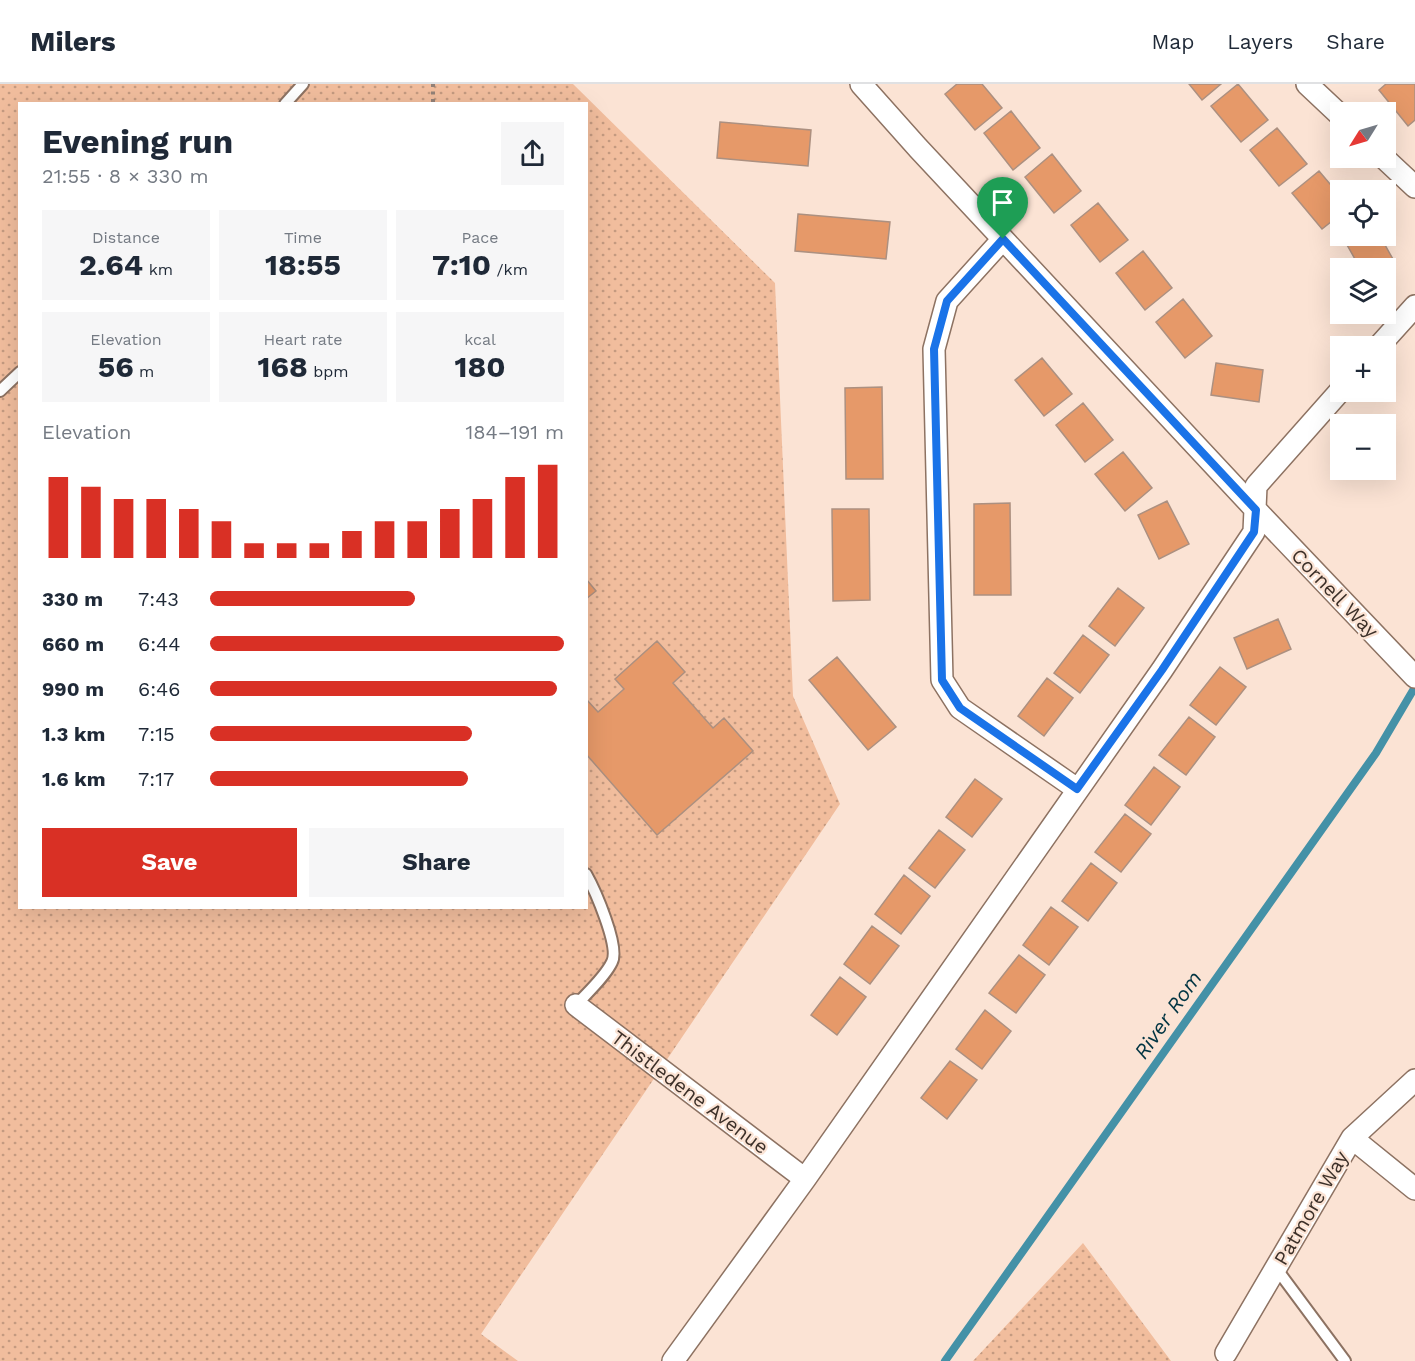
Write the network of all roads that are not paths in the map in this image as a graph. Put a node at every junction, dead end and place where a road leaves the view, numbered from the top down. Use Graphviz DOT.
graph roads {
  1 [pos="303,84"];
  2 [pos="861,84"];
  3 [pos="1307,84"];
  4 [pos="287,102"];
  5 [pos="1330,106"];
  6 [pos="1395,168"];
  7 [pos="1415,187"];
  8 [pos="1003,239"];
  9 [pos="1415,306"];
  10 [pos="1388,336"];
  11 [pos="18,374"];
  12 [pos="0,391"];
  13 [pos="1330,402"];
  14 [pos="1256,510"];
  15 [pos="1411,673"];
  16 [pos="1077,789"];
  17 [pos="588,877"];
  18 [pos="576,1005"];
  19 [pos="1415,1080"];
  20 [pos="1352,1138"];
  21 [pos="805,1179"];
  22 [pos="1415,1189"];
  23 [pos="1276,1268"];
  24 [pos="1226,1353"];
  25 [pos="673,1361"];
  26 [pos="1345,1361"];
  1 -- 4 [label="lane"];
  2 -- 8 [label="street, Cornell Way"];
  3 -- 5 [label="street"];
  6 -- 7 [label="street"];
  8 -- 14 [label="street, Cornell Way"];
  8 -- 16 [label="street"];
  9 -- 10 [label="street"];
  11 -- 12 [label="lane"];
  13 -- 14 [label="street"];
  14 -- 15 [label="street, Cornell Way"];
  14 -- 16 [label="street"];
  16 -- 21 [label="street"];
  17 -- 18 [label="lane"];
  18 -- 21 [label="street, Thistledene Avenue"];
  19 -- 20 [label="street, Patmore Way"];
  20 -- 22 [label="street"];
  20 -- 23 [label="street, Patmore Way"];
  21 -- 25 [label="street"];
  23 -- 24 [label="street, Patmore Way"];
  23 -- 26 [label="lane"];
}
